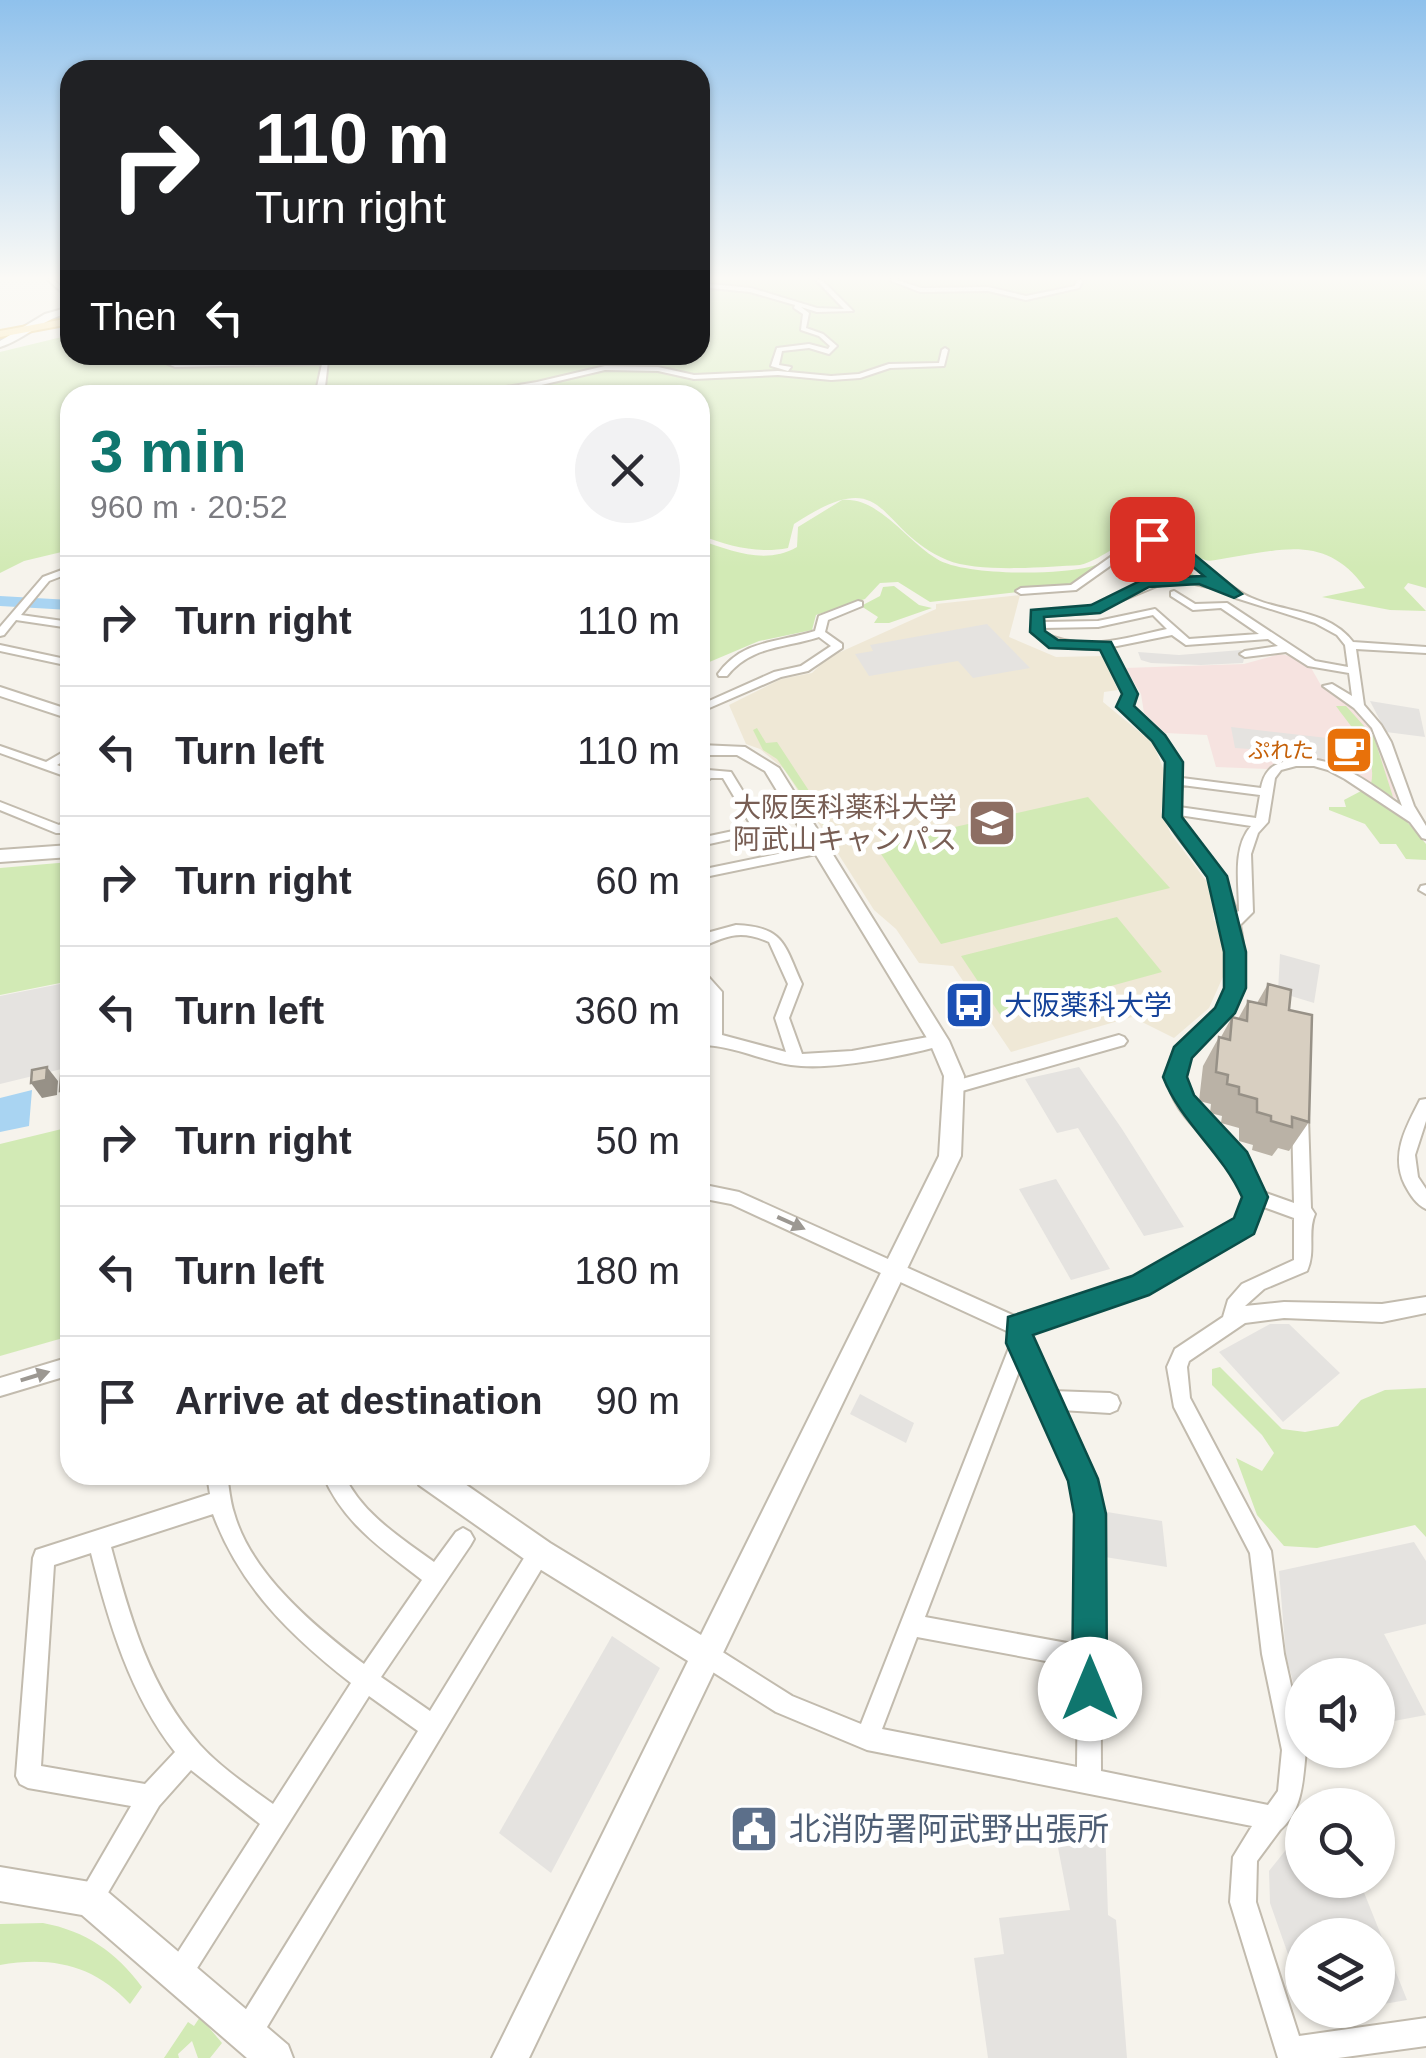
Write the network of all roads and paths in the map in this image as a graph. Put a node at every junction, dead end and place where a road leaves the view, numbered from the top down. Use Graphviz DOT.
graph roads {
  1 [pos="571,376"];
  2 [pos="690,376"];
  3 [pos="719,376"];
  4 [pos="824,376"];
  5 [pos="849,376"];
  6 [pos="531,385"];
  7 [pos="60,574"];
  8 [pos="1021,592"];
  9 [pos="1174,594"];
  10 [pos="1234,594"];
  11 [pos="858,604"];
  12 [pos="13,617"];
  13 [pos="60,624"];
  14 [pos="1037,624"];
  15 [pos="1175,631"];
  16 [pos="0,633"];
  17 [pos="820,633"];
  18 [pos="1271,636"];
  19 [pos="1350,645"];
  20 [pos="1106,646"];
  21 [pos="0,648"];
  22 [pos="1290,648"];
  23 [pos="1426,650"];
  24 [pos="1246,654"];
  25 [pos="60,662"];
  26 [pos="1354,670"];
  27 [pos="722,674"];
  28 [pos="1328,686"];
  29 [pos="0,691"];
  30 [pos="710,705"];
  31 [pos="1359,706"];
  32 [pos="60,712"];
  33 [pos="0,749"];
  34 [pos="710,750"];
  35 [pos="60,758"];
  36 [pos="49,765"];
  37 [pos="60,770"];
  38 [pos="710,775"];
  39 [pos="1177,782"];
  40 [pos="1267,792"];
  41 [pos="0,806"];
  42 [pos="1172,810"];
  43 [pos="1414,819"];
  44 [pos="1261,824"];
  45 [pos="60,830"];
  46 [pos="740,834"];
  47 [pos="1426,835"];
  48 [pos="710,840"];
  49 [pos="821,848"];
  50 [pos="60,852"];
  51 [pos="0,856"];
  52 [pos="755,862"];
  53 [pos="710,872"];
  54 [pos="1232,925"];
  55 [pos="710,936"];
  56 [pos="710,987"];
  57 [pos="710,1018"];
  58 [pos="710,1039"];
  59 [pos="939,1041"];
  60 [pos="1119,1041"];
  61 [pos="796,1060"];
  62 [pos="956,1087"];
  63 [pos="1426,1105"];
  64 [pos="1300,1113"];
  65 [pos="710,1193"];
  66 [pos="1255,1197"];
  67 [pos="1426,1202"];
  68 [pos="1306,1214"];
  69 [pos="896,1271"];
  70 [pos="1426,1305"];
  71 [pos="1232,1318"];
  72 [pos="1019,1335"];
  73 [pos="60,1369"];
  74 [pos="0,1387"];
  75 [pos="1046,1400"];
  76 [pos="1110,1403"];
  77 [pos="217,1485"];
  78 [pos="337,1485"];
  79 [pos="443,1485"];
  80 [pos="218,1502"];
  81 [pos="99,1540"];
  82 [pos="463,1540"];
  83 [pos="540,1553"];
  84 [pos="437,1578"];
  85 [pos="911,1625"];
  86 [pos="705,1654"];
  87 [pos="1090,1658"];
  88 [pos="366,1680"];
  89 [pos="434,1727"];
  90 [pos="867,1738"];
  91 [pos="190,1753"];
  92 [pos="1090,1781"];
  93 [pos="150,1798"];
  94 [pos="1276,1819"];
  95 [pos="276,1822"];
  96 [pos="0,1884"];
  97 [pos="90,1899"];
  98 [pos="178,1975"];
  99 [pos="1426,2032"];
  100 [pos="246,2035"];
  101 [pos="1291,2054"];
  102 [pos="275,2058"];
  103 [pos="510,2058"];
  1 -- 6 [label="street"];
  2 -- 3 [label="street"];
  4 -- 5 [label="street"];
  7 -- 12 [label="street"];
  8 -- 10 [label="street"];
  9 -- 18 [label="street"];
  10 -- 14 [label="street"];
  10 -- 19 [label="street"];
  11 -- 17 [label="street"];
  12 -- 13 [label="street"];
  12 -- 16 [label="street"];
  14 -- 15 [label="street"];
  14 -- 20 [label="street"];
  15 -- 18 [label="street"];
  15 -- 20 [label="street"];
  17 -- 27 [label="street"];
  17 -- 30 [label="street"];
  18 -- 22 [label="street"];
  19 -- 23 [label="street"];
  19 -- 26 [label="street"];
  20 -- 39 [label="street"];
  21 -- 25 [label="street"];
  22 -- 24 [label="street"];
  22 -- 26 [label="street"];
  26 -- 31 [label="street"];
  28 -- 31 [label="street"];
  29 -- 32 [label="street"];
  31 -- 43 [label="street"];
  33 -- 36 [label="street"];
  34 -- 49 [label="street"];
  35 -- 36 [label="street"];
  36 -- 37 [label="street"];
  38 -- 46 [label="street"];
  39 -- 40 [label="street"];
  39 -- 42 [label="street"];
  40 -- 43 [label="street"];
  40 -- 44 [label="street"];
  41 -- 45 [label="street"];
  42 -- 44 [label="street"];
  42 -- 54 [label="street"];
  43 -- 47 [label="street"];
  44 -- 54 [label="street"];
  46 -- 48 [label="street"];
  46 -- 52 [label="street"];
  49 -- 52 [label="street"];
  49 -- 59 [label="street"];
  50 -- 51 [label="street"];
  52 -- 53 [label="street"];
  54 -- 66 [label="street"];
  55 -- 61 [label="street"];
  56 -- 57 [label="street"];
  58 -- 61 [label="street"];
  59 -- 61 [label="street"];
  59 -- 62 [label="street"];
  60 -- 62 [label="street"];
  62 -- 69 [label="street"];
  63 -- 67 [label="street"];
  64 -- 68 [label="street"];
  65 -- 69 [label="street, one-way"];
  66 -- 68 [label="street"];
  66 -- 72 [label="street"];
  68 -- 71 [label="street"];
  69 -- 72 [label="street"];
  69 -- 86 [label="street"];
  70 -- 71 [label="street"];
  71 -- 94 [label="street"];
  72 -- 75 [label="street"];
  72 -- 85 [label="street"];
  74 -- 73 [label="street, one-way"];
  75 -- 76 [label="street"];
  75 -- 87 [label="street"];
  77 -- 80 [label="street"];
  78 -- 84 [label="street"];
  79 -- 83 [label="street"];
  80 -- 81 [label="street"];
  80 -- 88 [label="street"];
  81 -- 91 [label="street"];
  81 -- 93 [label="street"];
  82 -- 84 [label="street"];
  83 -- 86 [label="street"];
  83 -- 89 [label="street"];
  84 -- 88 [label="street"];
  85 -- 87 [label="street"];
  85 -- 90 [label="street"];
  86 -- 90 [label="street"];
  86 -- 103 [label="street"];
  87 -- 92 [label="street"];
  88 -- 89 [label="street"];
  88 -- 95 [label="street"];
  89 -- 100 [label="street"];
  90 -- 92 [label="street"];
  91 -- 93 [label="street"];
  91 -- 95 [label="street"];
  92 -- 94 [label="street"];
  93 -- 97 [label="street"];
  94 -- 101 [label="street"];
  95 -- 98 [label="street"];
  96 -- 97 [label="street"];
  97 -- 98 [label="street"];
  98 -- 100 [label="street"];
  99 -- 101 [label="street"];
  100 -- 102 [label="street"];
}
